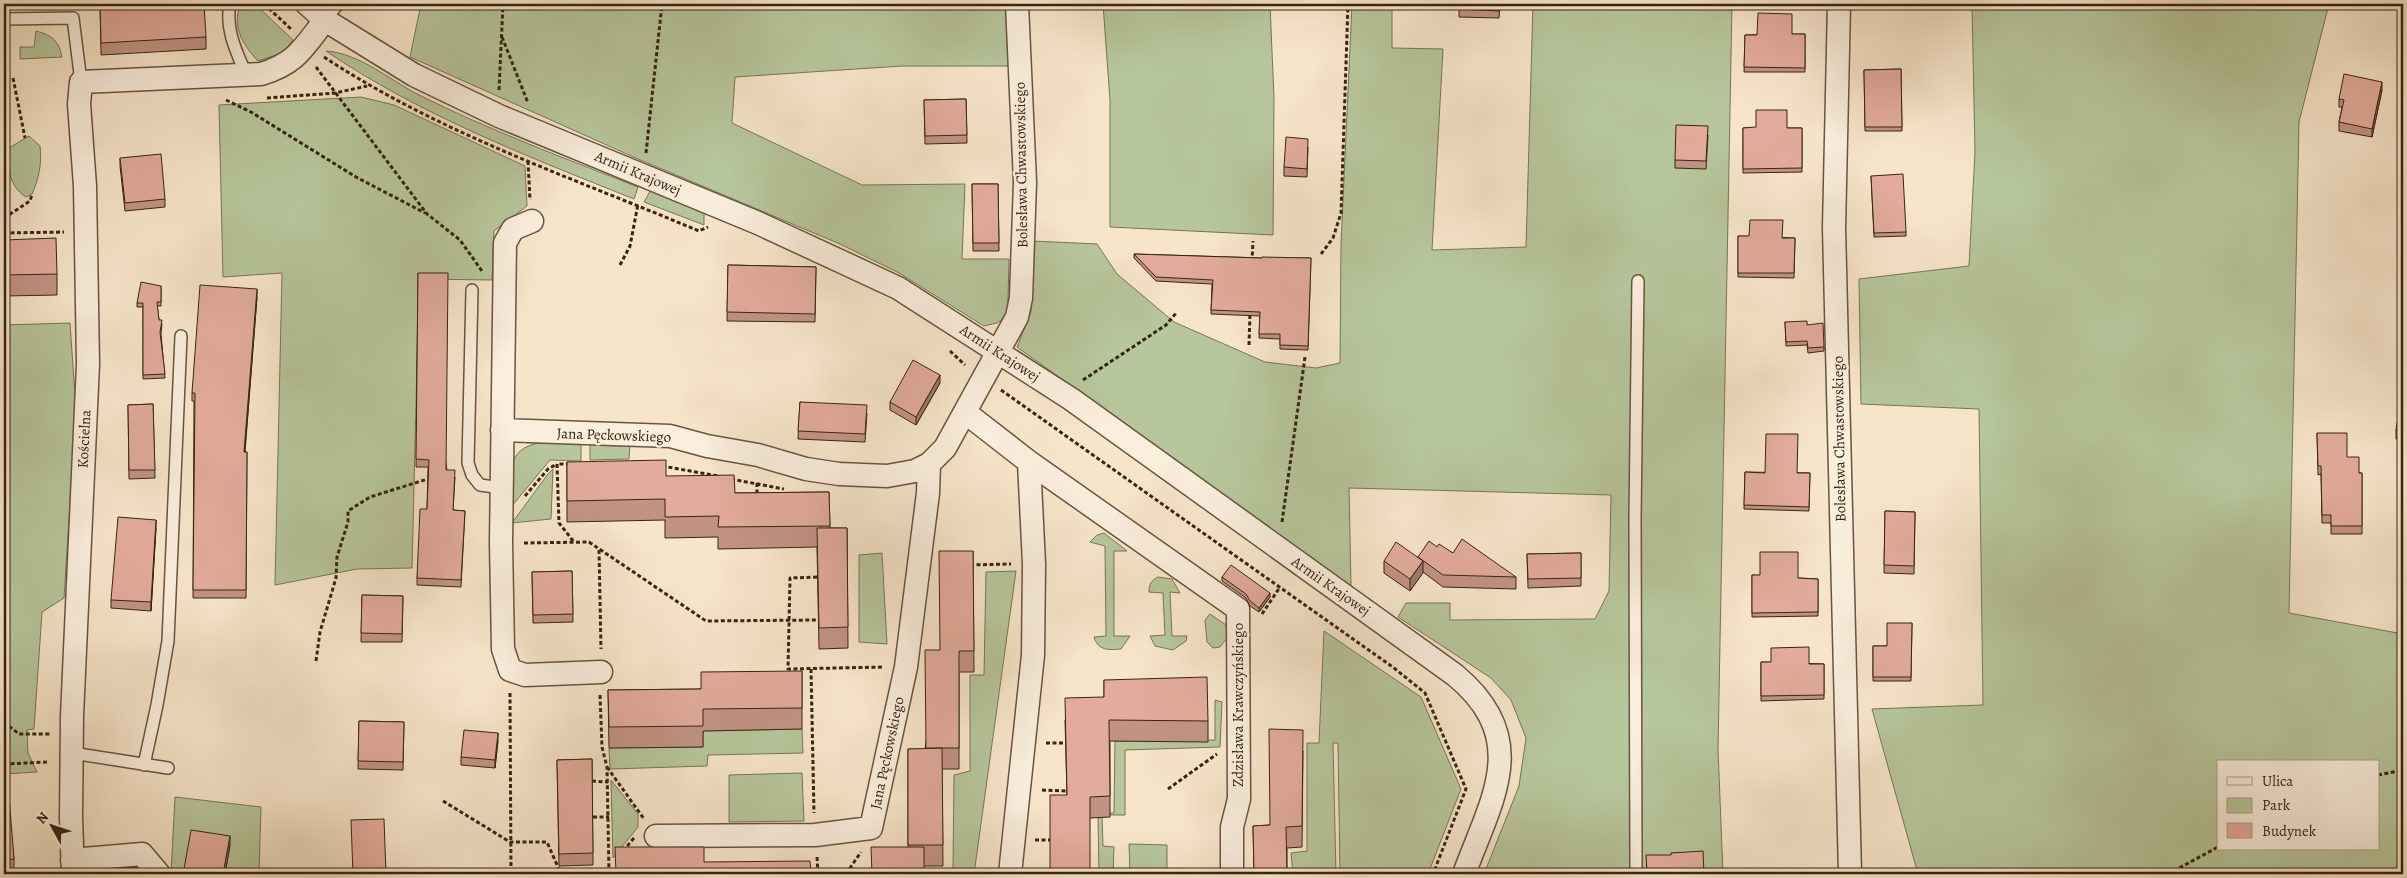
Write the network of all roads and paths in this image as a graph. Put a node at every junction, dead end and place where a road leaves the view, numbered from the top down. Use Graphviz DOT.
graph roads {
  1 [pos="230,4"];
  2 [pos="264,4"];
  3 [pos="307,4"];
  4 [pos="503,4"];
  5 [pos="662,4"];
  6 [pos="1017,4"];
  7 [pos="1348,4"];
  8 [pos="1839,4"];
  9 [pos="332,12"];
  10 [pos="4,19"];
  11 [pos="501,36"];
  12 [pos="306,43"];
  13 [pos="246,74"];
  14 [pos="13,78"];
  15 [pos="81,82"];
  16 [pos="224,98"];
  17 [pos="498,116"];
  18 [pos="539,132"];
  19 [pos="25,138"];
  20 [pos="645,157"];
  21 [pos="528,161"];
  22 [pos="32,194"];
  23 [pos="638,205"];
  24 [pos="428,214"];
  25 [pos="4,218"];
  26 [pos="532,221"];
  27 [pos="713,225"];
  28 [pos="66,232"];
  29 [pos="4,233"];
  30 [pos="1253,241"];
  31 [pos="1320,254"];
  32 [pos="620,265"];
  33 [pos="1252,270"];
  34 [pos="1638,281"];
  35 [pos="472,290"];
  36 [pos="504,303"];
  37 [pos="1251,308"];
  38 [pos="1177,312"];
  39 [pos="181,336"];
  40 [pos="1249,345"];
  41 [pos="946,348"];
  42 [pos="998,352"];
  43 [pos="1305,357"];
  44 [pos="984,378"];
  45 [pos="1071,399"];
  46 [pos="966,413"];
  47 [pos="502,430"];
  48 [pos="1029,462"];
  49 [pos="557,464"];
  50 [pos="655,464"];
  51 [pos="929,464"];
  52 [pos="576,465"];
  53 [pos="699,472"];
  54 [pos="436,476"];
  55 [pos="699,481"];
  56 [pos="757,484"];
  57 [pos="502,488"];
  58 [pos="794,490"];
  59 [pos="757,499"];
  60 [pos="1281,528"];
  61 [pos="501,534"];
  62 [pos="574,542"];
  63 [pos="599,549"];
  64 [pos="1014,564"];
  65 [pos="965,565"];
  66 [pos="817,577"];
  67 [pos="1280,587"];
  68 [pos="1270,603"];
  69 [pos="788,620"];
  70 [pos="818,620"];
  71 [pos="316,661"];
  72 [pos="906,667"];
  73 [pos="811,669"];
  74 [pos="510,670"];
  75 [pos="601,672"];
  76 [pos="4,722"];
  77 [pos="27,735"];
  78 [pos="1238,736"];
  79 [pos="1041,743"];
  80 [pos="1066,743"];
  81 [pos="72,756"];
  82 [pos="4,764"];
  83 [pos="144,765"];
  84 [pos="607,767"];
  85 [pos="168,768"];
  86 [pos="2403,770"];
  87 [pos="2380,775"];
  88 [pos="592,781"];
  89 [pos="608,782"];
  90 [pos="1168,789"];
  91 [pos="1038,790"];
  92 [pos="1067,791"];
  93 [pos="443,801"];
  94 [pos="593,817"];
  95 [pos="609,817"];
  96 [pos="815,835"];
  97 [pos="656,836"];
  98 [pos="510,842"];
  99 [pos="2217,849"];
  100 [pos="622,852"];
  101 [pos="616,859"];
  102 [pos="609,864"];
  103 [pos="73,867"];
  104 [pos="159,874"];
  105 [pos="511,874"];
  106 [pos="562,874"];
  107 [pos="609,874"];
  108 [pos="818,874"];
  109 [pos="1010,874"];
  110 [pos="1232,874"];
  111 [pos="1433,874"];
  112 [pos="1464,874"];
  113 [pos="1636,874"];
  114 [pos="1850,874"];
  115 [pos="2168,874"];
  1 -- 13 [label="lane"];
  2 -- 12 [label="path"];
  3 -- 9 [label="street, Armii Krajowej"];
  4 -- 11 [label="path"];
  5 -- 20 [label="path"];
  6 -- 42 [label="street, Bolesława Chwastowskiego"];
  7 -- 31 [label="path"];
  8 -- 114 [label="street, Bolesława Chwastowskiego"];
  9 -- 12 [label="street"];
  9 -- 17 [label="street, Armii Krajowej"];
  10 -- 15 [label="lane, Kościelna"];
  11 -- 17 [label="path"];
  11 -- 18 [label="path"];
  12 -- 13 [label="street"];
  12 -- 21 [label="path"];
  12 -- 24 [label="path"];
  13 -- 15 [label="street"];
  14 -- 19 [label="path"];
  15 -- 81 [label="street, Kościelna"];
  16 -- 24 [label="path"];
  17 -- 18 [label="street, Armii Krajowej"];
  18 -- 42 [label="street, Armii Krajowej"];
  21 -- 23 [label="path"];
  21 -- 26 [label="path"];
  22 -- 25 [label="path"];
  23 -- 27 [label="path"];
  23 -- 32 [label="path"];
  24 -- 36 [label="path"];
  26 -- 36 [label="street"];
  28 -- 29 [label="path"];
  30 -- 33 [label="path"];
  34 -- 113 [label="lane"];
  35 -- 57 [label="lane"];
  36 -- 47 [label="street"];
  37 -- 40 [label="path"];
  38 -- 45 [label="path"];
  39 -- 83 [label="lane"];
  41 -- 44 [label="path"];
  42 -- 44 [label="street, Jana Pęckowskiego"];
  42 -- 45 [label="street, Armii Krajowej"];
  43 -- 60 [label="path"];
  44 -- 46 [label="street, Jana Pęckowskiego"];
  44 -- 67 [label="path"];
  45 -- 112 [label="street, Armii Krajowej"];
  46 -- 48 [label="street, Zdzisława Krawczyńskiego"];
  46 -- 51 [label="street, Jana Pęckowskiego"];
  47 -- 51 [label="street, Jana Pęckowskiego"];
  47 -- 57 [label="street"];
  48 -- 78 [label="street, Zdzisława Krawczyńskiego"];
  48 -- 109 [label="street"];
  49 -- 52 [label="path"];
  49 -- 61 [label="path"];
  49 -- 62 [label="path"];
  50 -- 53 [label="path"];
  51 -- 72 [label="street, Jana Pęckowskiego"];
  53 -- 55 [label="path"];
  53 -- 56 [label="path"];
  54 -- 71 [label="path"];
  56 -- 58 [label="path"];
  56 -- 59 [label="path"];
  57 -- 61 [label="street"];
  61 -- 62 [label="path"];
  61 -- 74 [label="street"];
  62 -- 63 [label="path"];
  63 -- 69 [label="path"];
  63 -- 75 [label="path"];
  64 -- 65 [label="path"];
  66 -- 69 [label="path"];
  67 -- 68 [label="path"];
  67 -- 111 [label="path"];
  69 -- 70 [label="path"];
  69 -- 73 [label="path"];
  72 -- 73 [label="path"];
  72 -- 96 [label="street, Jana Pęckowskiego"];
  73 -- 96 [label="path"];
  74 -- 75 [label="street"];
  74 -- 98 [label="path"];
  75 -- 84 [label="path"];
  76 -- 77 [label="path"];
  78 -- 90 [label="path"];
  78 -- 110 [label="street, Zdzisława Krawczyńskiego"];
  79 -- 80 [label="path"];
  81 -- 82 [label="path"];
  81 -- 83 [label="lane"];
  81 -- 103 [label="street, Kościelna"];
  83 -- 85 [label="lane"];
  84 -- 89 [label="path"];
  84 -- 97 [label="path"];
  86 -- 87 [label="path"];
  88 -- 89 [label="path"];
  89 -- 95 [label="path"];
  91 -- 92 [label="path"];
  93 -- 98 [label="path"];
  94 -- 95 [label="path"];
  95 -- 102 [label="path"];
  96 -- 97 [label="street, Jana Pęckowskiego"];
  96 -- 108 [label="path"];
  97 -- 100 [label="path"];
  98 -- 105 [label="path"];
  98 -- 106 [label="path"];
  99 -- 115 [label="path"];
  101 -- 102 [label="path"];
  102 -- 107 [label="path"];
  103 -- 104 [label="street, Kościelna"];
}
